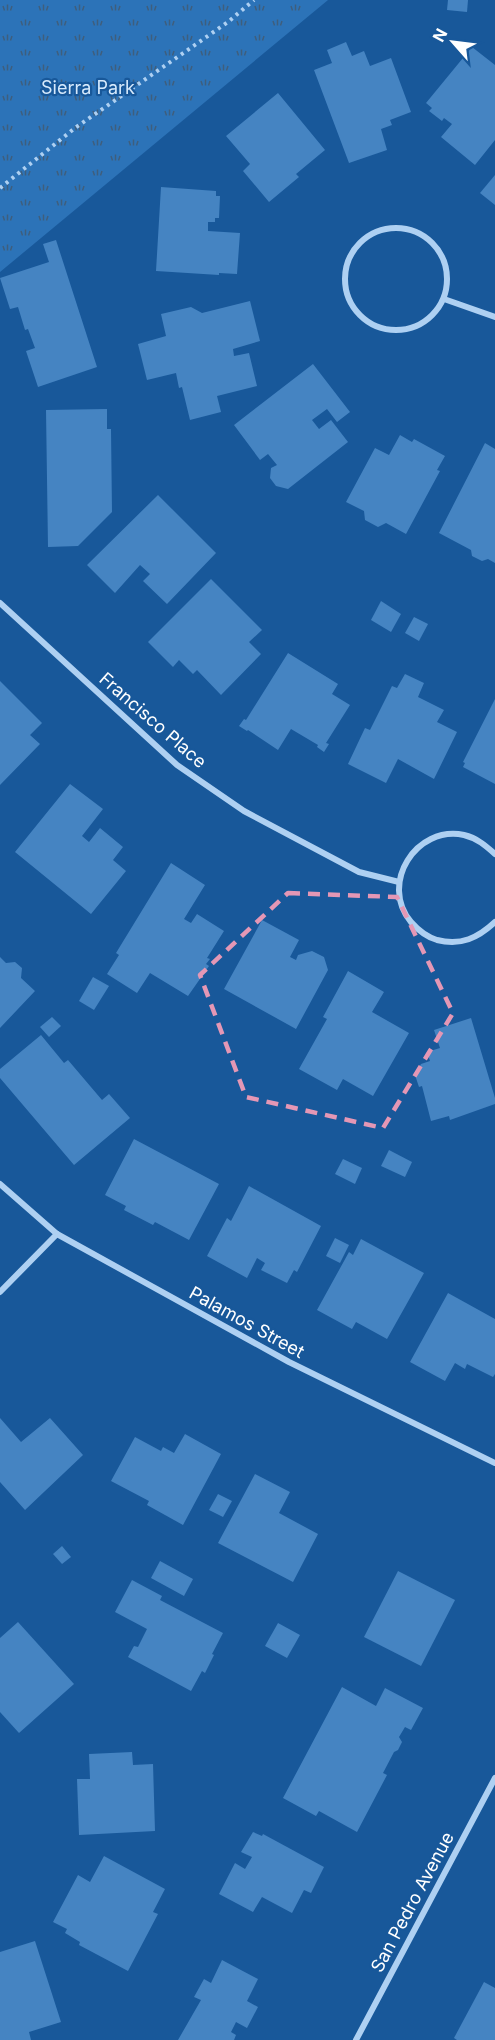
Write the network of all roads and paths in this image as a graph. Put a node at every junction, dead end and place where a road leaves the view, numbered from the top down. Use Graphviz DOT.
graph roads {
  1 [pos="254,0"];
  2 [pos="0,188"];
  3 [pos="444,298"];
  4 [pos="495,316"];
  5 [pos="0,603"];
  6 [pos="495,854"];
  7 [pos="399,882"];
  8 [pos="495,922"];
  9 [pos="0,1184"];
  10 [pos="57,1234"];
  11 [pos="0,1292"];
  12 [pos="495,1463"];
  13 [pos="495,1778"];
  14 [pos="356,2040"];
  1 -- 2 [label="path"];
  3 -- 3 [label="street"];
  3 -- 4 [label="street"];
  5 -- 7 [label="street, Francisco Place"];
  6 -- 7 [label="street"];
  7 -- 8 [label="street"];
  9 -- 10 [label="street, Palamos Street"];
  10 -- 11 [label="street"];
  10 -- 12 [label="street, Palamos Street"];
  13 -- 14 [label="street, San Pedro Avenue"];
}
